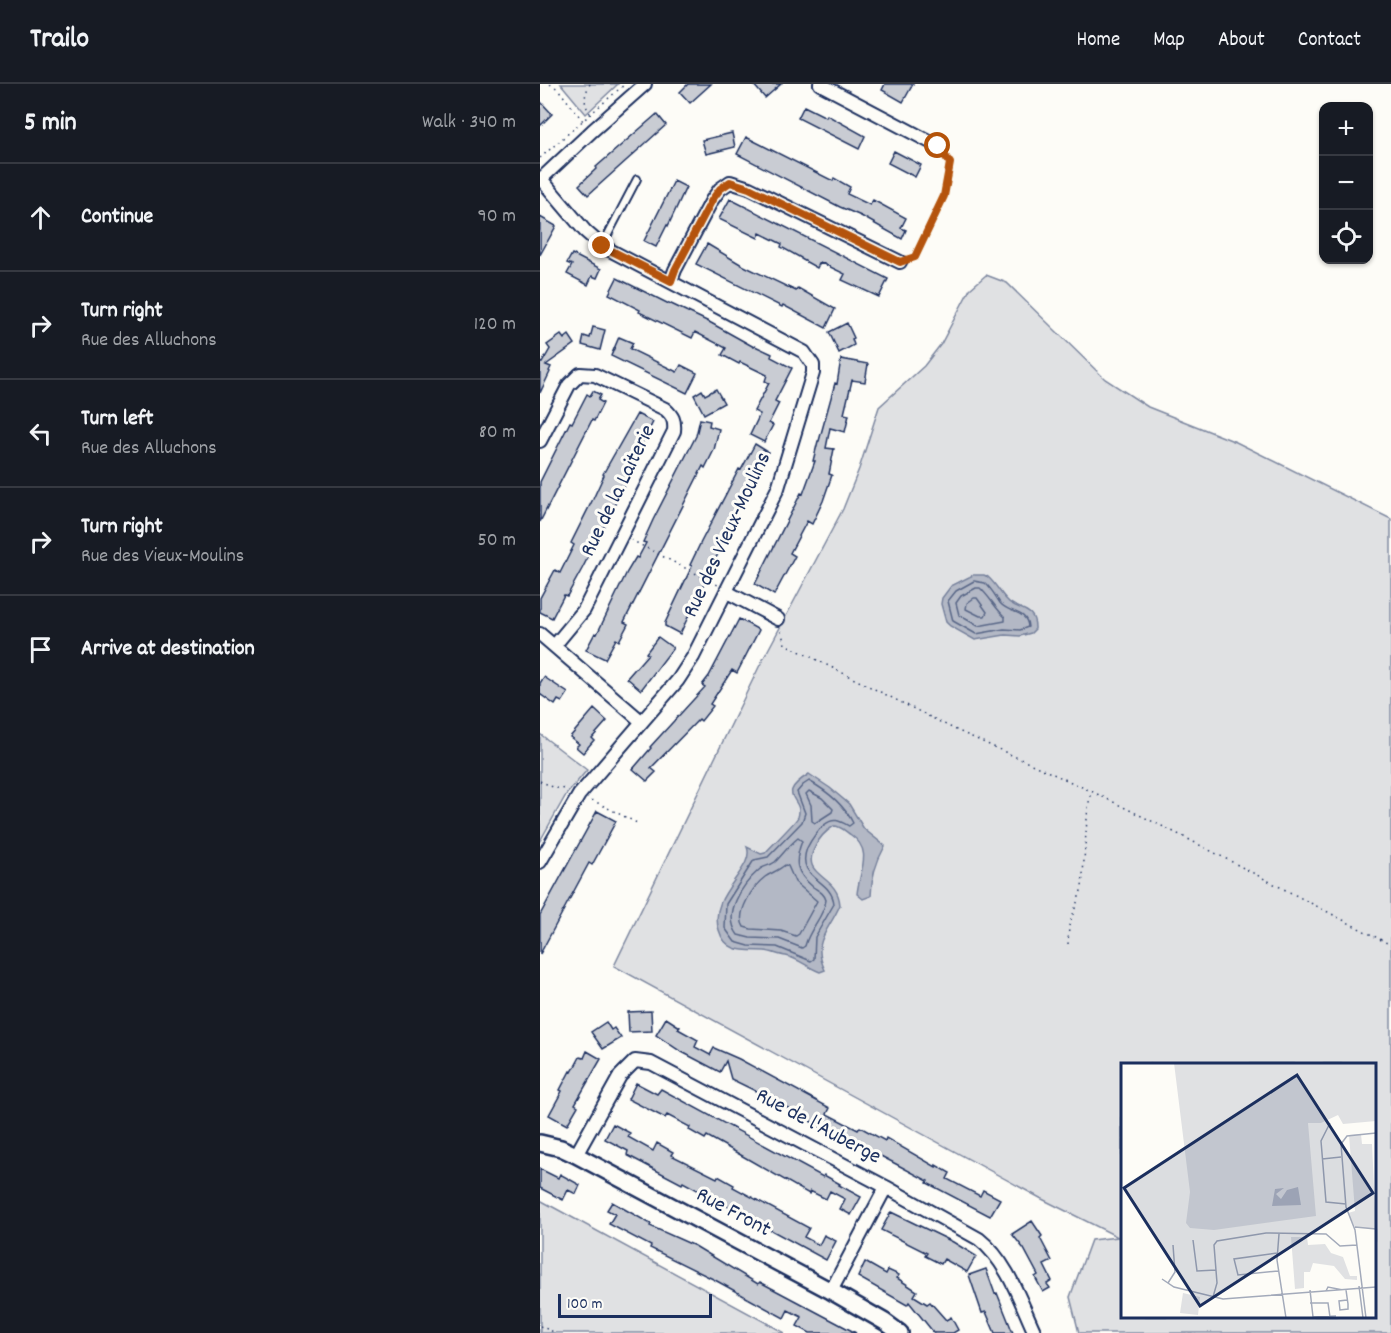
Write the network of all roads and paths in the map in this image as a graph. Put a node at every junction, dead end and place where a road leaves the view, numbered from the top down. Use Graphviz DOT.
graph roads {
  1 [pos="550,84"];
  2 [pos="590,84"];
  3 [pos="625,84"];
  4 [pos="645,84"];
  5 [pos="820,84"];
  6 [pos="591,114"];
  7 [pos="588,126"];
  8 [pos="938,146"];
  9 [pos="540,158"];
  10 [pos="637,179"];
  11 [pos="541,180"];
  12 [pos="602,246"];
  13 [pos="900,262"];
  14 [pos="671,281"];
  15 [pos="540,441"];
  16 [pos="622,536"];
  17 [pos="727,592"];
  18 [pos="778,619"];
  19 [pos="540,634"];
  20 [pos="555,645"];
  21 [pos="641,721"];
  22 [pos="1093,792"];
  23 [pos="540,862"];
  24 [pos="1068,944"];
  25 [pos="1391,945"];
  26 [pos="540,1143"];
  27 [pos="576,1155"];
  28 [pos="886,1187"];
  29 [pos="831,1291"];
  30 [pos="540,1326"];
  31 [pos="556,1333"];
  32 [pos="900,1333"];
  33 [pos="1035,1333"];
  1 -- 7 [label="path"];
  2 -- 6 [label="path"];
  3 -- 6 [label="path"];
  4 -- 7 [label="street"];
  5 -- 8 [label="street"];
  6 -- 7 [label="path"];
  7 -- 9 [label="path"];
  7 -- 11 [label="street"];
  8 -- 13 [label="path"];
  10 -- 12 [label="lane"];
  11 -- 12 [label="street, Rue des Vieux-Moulins"];
  12 -- 14 [label="street, Rue des Vieux-Moulins"];
  13 -- 14 [label="street"];
  14 -- 17 [label="street, Rue des Vieux-Moulins"];
  15 -- 16 [label="street, Rue de la Laiterie"];
  16 -- 17 [label="path"];
  16 -- 20 [label="street, Rue de la Laiterie"];
  17 -- 18 [label="street"];
  17 -- 21 [label="street, Rue des Vieux-Moulins"];
  18 -- 22 [label="path"];
  19 -- 20 [label="street"];
  20 -- 21 [label="street"];
  21 -- 23 [label="street, Rue des Vieux-Moulins"];
  22 -- 24 [label="path"];
  22 -- 25 [label="path"];
  26 -- 27 [label="street, Rue Front"];
  27 -- 28 [label="street, Rue de l'Auberge"];
  27 -- 29 [label="street, Rue Front"];
  28 -- 29 [label="street"];
  28 -- 33 [label="street, Rue de l'Auberge"];
  29 -- 32 [label="street, Rue Front"];
  30 -- 31 [label="path"];
}
